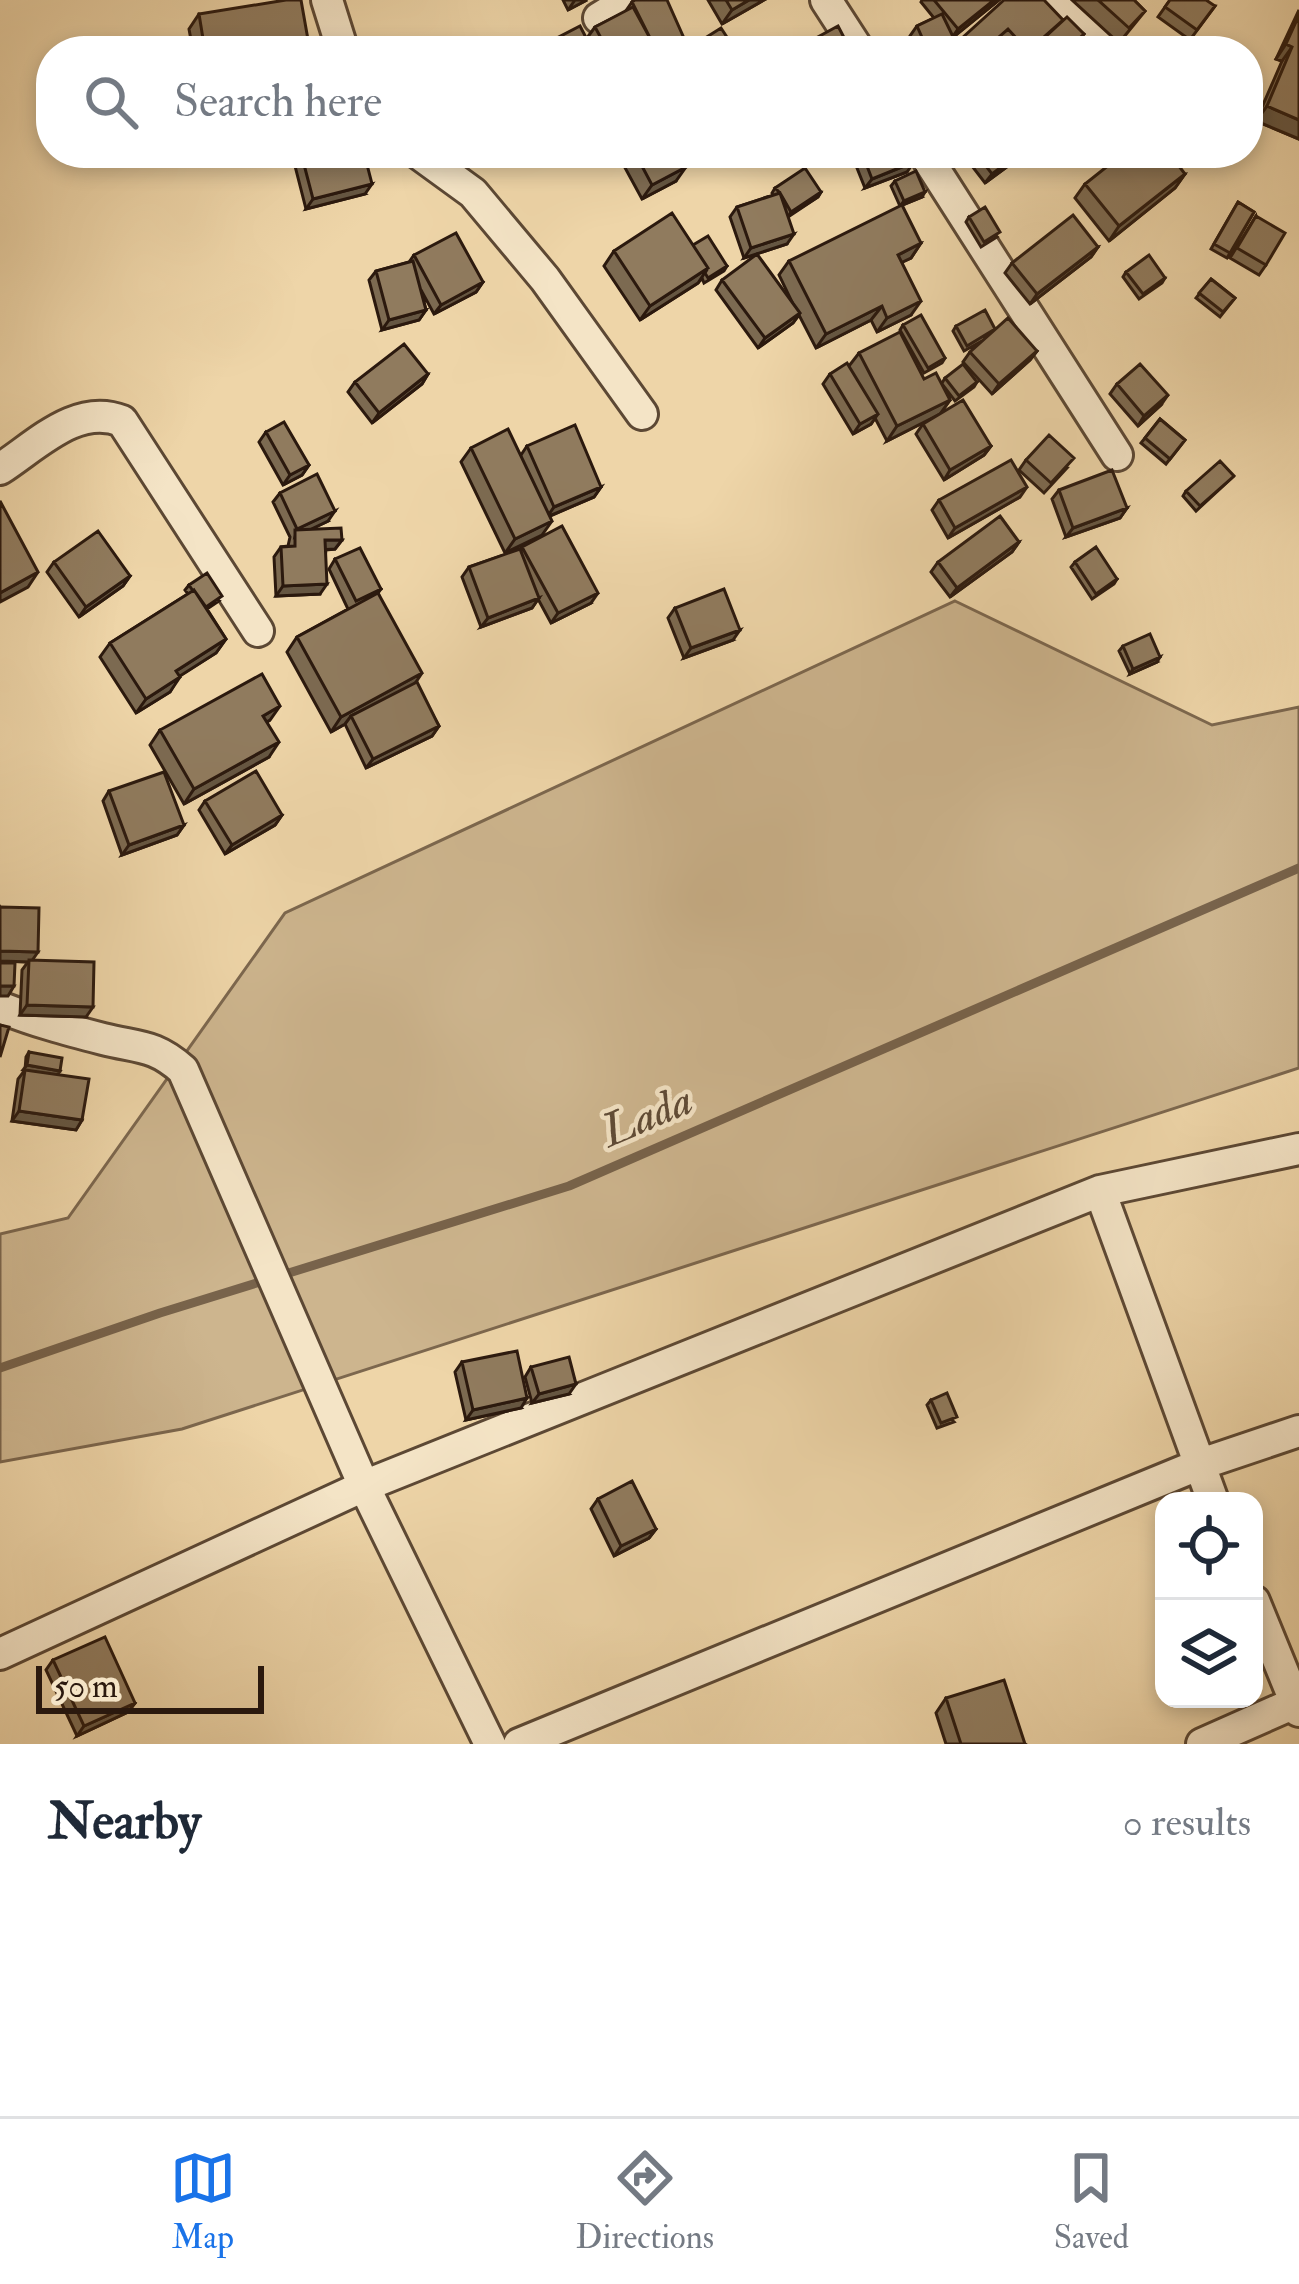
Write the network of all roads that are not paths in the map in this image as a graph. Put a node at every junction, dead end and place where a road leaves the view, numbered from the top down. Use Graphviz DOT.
graph roads {
  1 [pos="327,0"];
  2 [pos="628,0"];
  3 [pos="826,0"];
  4 [pos="1053,0"];
  5 [pos="599,18"];
  6 [pos="338,36"];
  7 [pos="849,36"];
  8 [pos="1093,36"];
  9 [pos="439,168"];
  10 [pos="934,168"];
  11 [pos="642,415"];
  12 [pos="1117,455"];
  13 [pos="0,469"];
  14 [pos="258,631"];
  15 [pos="0,1007"];
  16 [pos="1299,1149"];
  17 [pos="1100,1191"];
  18 [pos="1299,1432"];
  19 [pos="1198,1465"];
  20 [pos="364,1486"];
  21 [pos="1209,1492"];
  22 [pos="1263,1622"];
  23 [pos="0,1654"];
  24 [pos="1298,1705"];
  25 [pos="490,1744"];
  26 [pos="519,1744"];
  27 [pos="1202,1744"];
  1 -- 6 [label="street"];
  2 -- 5 [label="street"];
  3 -- 7 [label="street"];
  4 -- 8 [label="street"];
  9 -- 11 [label="street"];
  10 -- 12 [label="street"];
  13 -- 14 [label="street"];
  15 -- 20 [label="street"];
  16 -- 17 [label="street"];
  17 -- 19 [label="street"];
  17 -- 20 [label="street"];
  18 -- 19 [label="street"];
  19 -- 21 [label="street"];
  19 -- 26 [label="street"];
  20 -- 23 [label="street"];
  20 -- 25 [label="street"];
  22 -- 24 [label="street"];
  24 -- 27 [label="street"];
}
